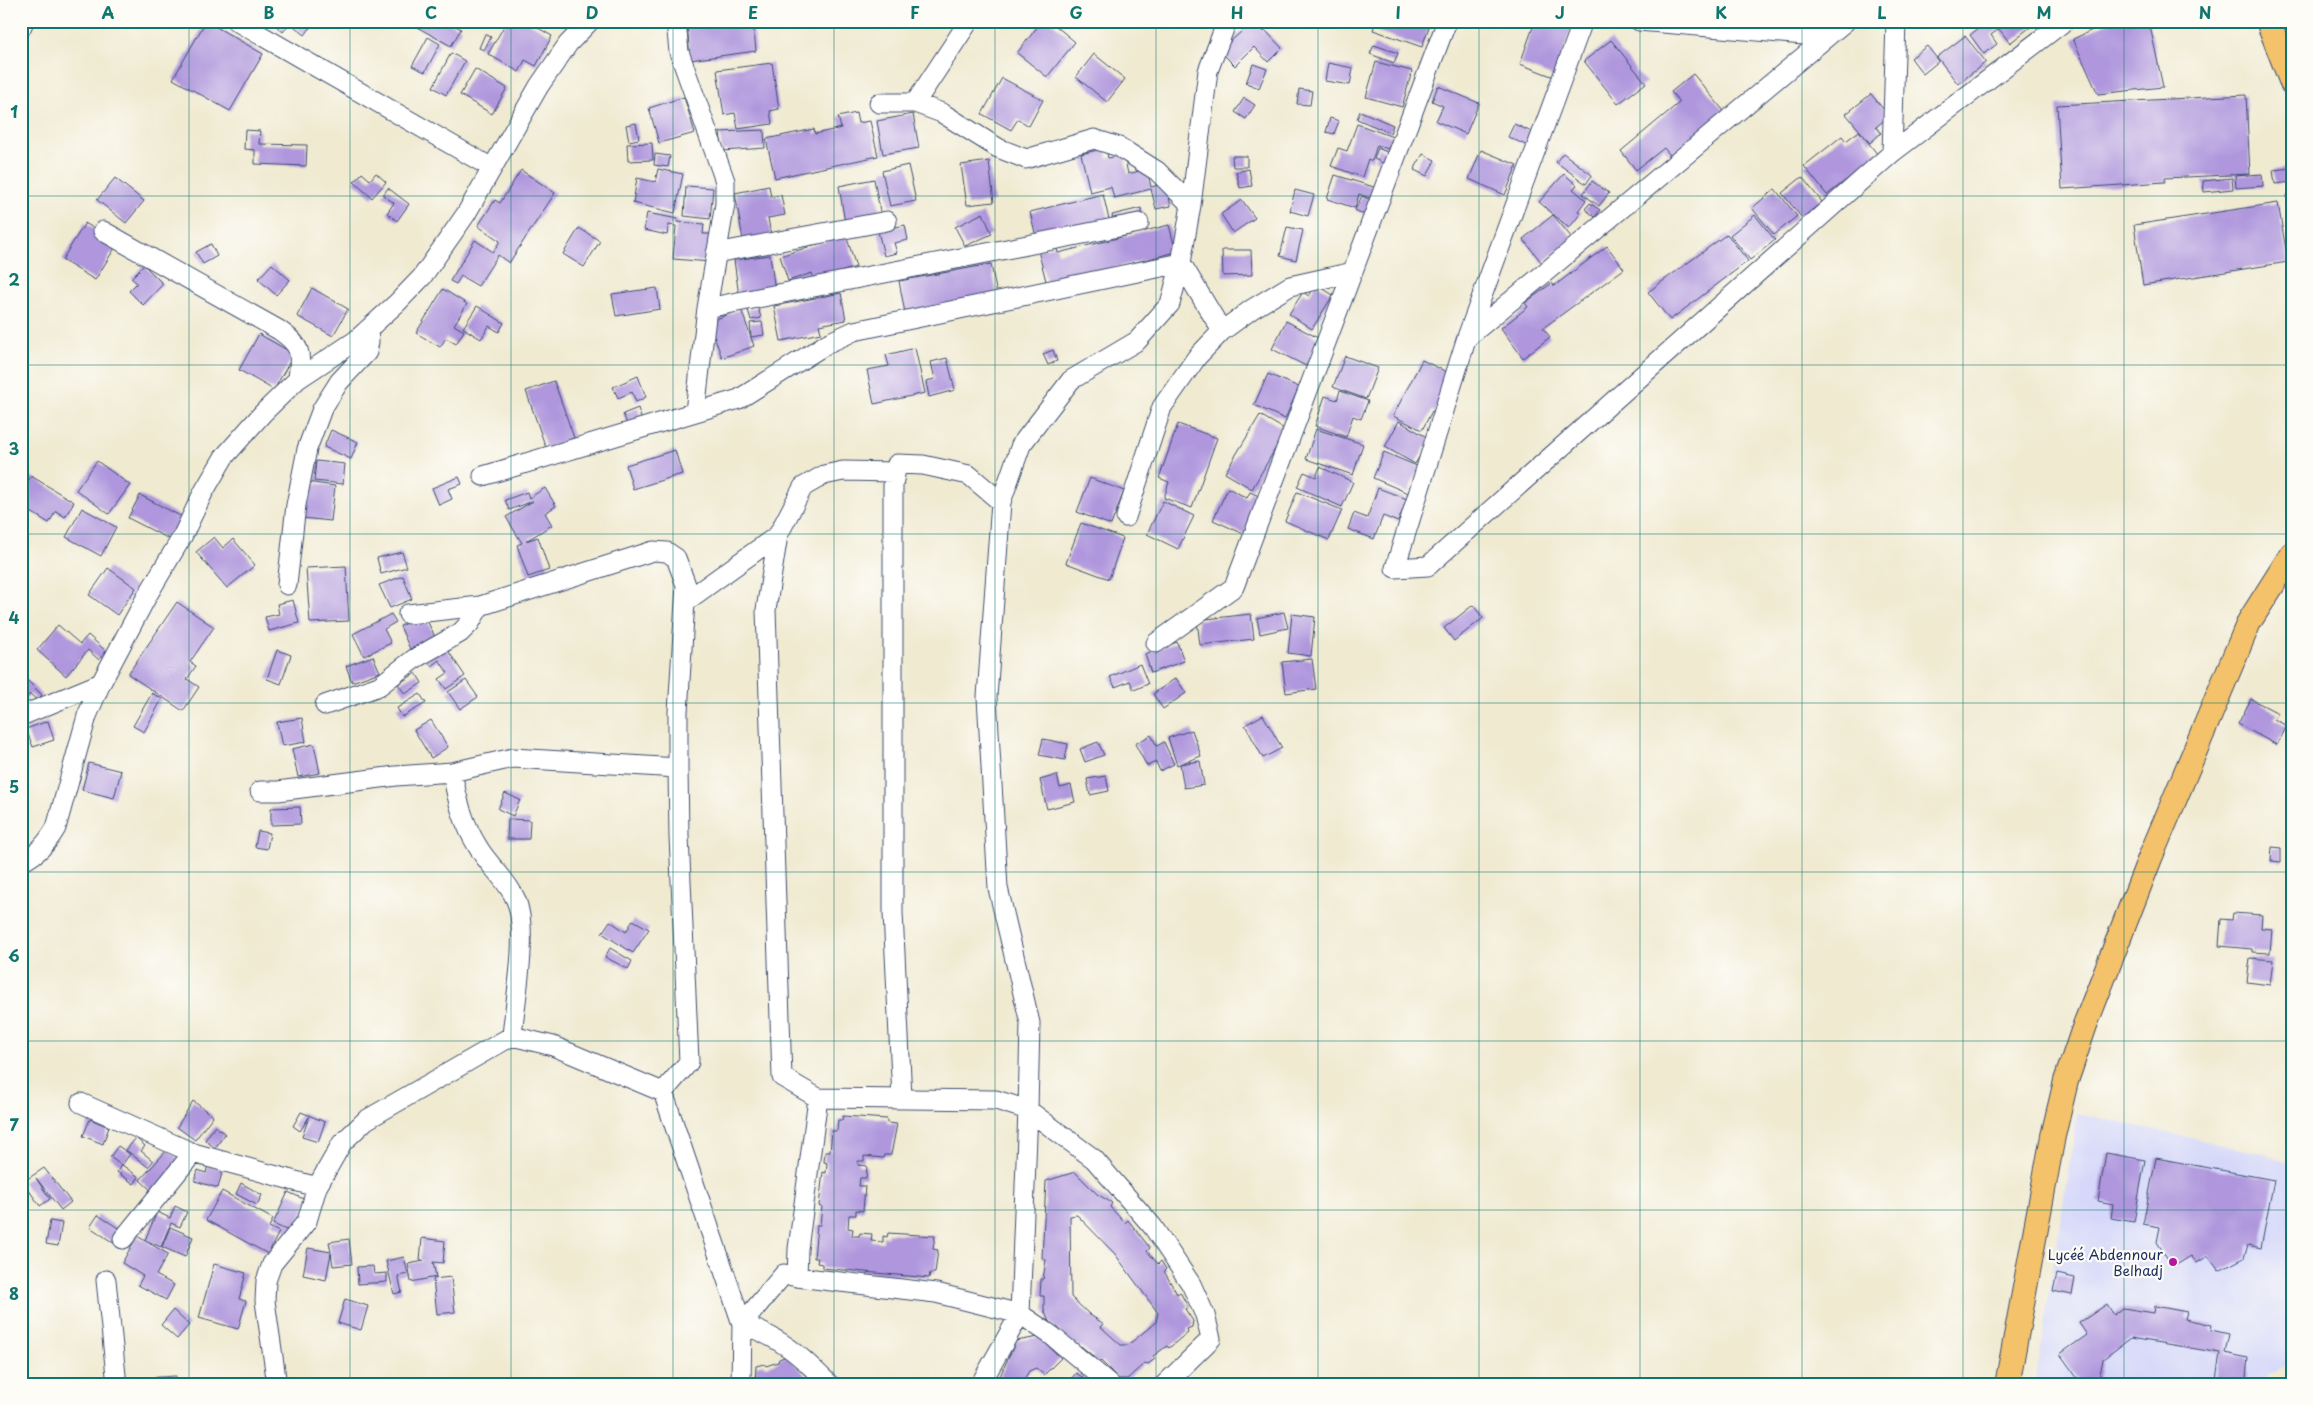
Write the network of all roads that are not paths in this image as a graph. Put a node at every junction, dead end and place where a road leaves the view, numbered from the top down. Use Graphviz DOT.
graph roads {
  1 [pos="24,21"];
  2 [pos="236,21"];
  3 [pos="590,21"];
  4 [pos="676,21"];
  5 [pos="969,21"];
  6 [pos="1227,21"];
  7 [pos="1447,21"];
  8 [pos="1583,21"];
  9 [pos="1639,21"];
  10 [pos="1846,21"];
  11 [pos="1896,21"];
  12 [pos="2065,21"];
  13 [pos="2268,21"];
  14 [pos="1748,27"];
  15 [pos="21,28"];
  16 [pos="1827,37"];
  17 [pos="2292,83"];
  18 [pos="915,103"];
  19 [pos="879,104"];
  20 [pos="1892,153"];
  21 [pos="492,168"];
  22 [pos="1191,204"];
  23 [pos="887,221"];
  24 [pos="1139,223"];
  25 [pos="103,231"];
  26 [pos="716,253"];
  27 [pos="1181,263"];
  28 [pos="1353,272"];
  29 [pos="707,308"];
  30 [pos="368,329"];
  31 [pos="1222,331"];
  32 [pos="1467,337"];
  33 [pos="298,379"];
  34 [pos="695,412"];
  35 [pos="895,472"];
  36 [pos="483,476"];
  37 [pos="1001,502"];
  38 [pos="1126,517"];
  39 [pos="778,535"];
  40 [pos="2292,554"];
  41 [pos="287,585"];
  42 [pos="686,602"];
  43 [pos="480,606"];
  44 [pos="408,614"];
  45 [pos="1156,642"];
  46 [pos="101,683"];
  47 [pos="325,706"];
  48 [pos="21,716"];
  49 [pos="678,768"];
  50 [pos="452,772"];
  51 [pos="260,791"];
  52 [pos="21,862"];
  53 [pos="512,1036"];
  54 [pos="663,1092"];
  55 [pos="818,1098"];
  56 [pos="902,1098"];
  57 [pos="81,1103"];
  58 [pos="1028,1110"];
  59 [pos="193,1153"];
  60 [pos="317,1187"];
  61 [pos="123,1239"];
  62 [pos="797,1277"];
  63 [pos="106,1280"];
  64 [pos="1020,1314"];
  65 [pos="742,1324"];
  66 [pos="117,1385"];
  67 [pos="277,1385"];
  68 [pos="741,1385"];
  69 [pos="830,1385"];
  70 [pos="980,1385"];
  71 [pos="1111,1385"];
  72 [pos="1164,1385"];
  73 [pos="2006,1385"];
  1 -- 15 [label="street"];
  2 -- 21 [label="street"];
  3 -- 21 [label="street"];
  4 -- 26 [label="street"];
  5 -- 18 [label="street"];
  6 -- 22 [label="street"];
  7 -- 28 [label="street"];
  8 -- 32 [label="street"];
  9 -- 14 [label="street"];
  10 -- 16 [label="street"];
  11 -- 20 [label="street"];
  12 -- 20 [label="street"];
  13 -- 17 [label="main road"];
  14 -- 16 [label="street"];
  16 -- 32 [label="street"];
  18 -- 19 [label="street"];
  18 -- 22 [label="street"];
  20 -- 32 [label="street"];
  21 -- 30 [label="street"];
  22 -- 27 [label="street"];
  23 -- 26 [label="street"];
  24 -- 29 [label="street"];
  25 -- 33 [label="street"];
  26 -- 29 [label="street"];
  27 -- 31 [label="street"];
  27 -- 34 [label="street"];
  27 -- 37 [label="street"];
  28 -- 31 [label="street"];
  28 -- 45 [label="street"];
  29 -- 34 [label="street"];
  30 -- 33 [label="street"];
  30 -- 41 [label="street"];
  31 -- 38 [label="street"];
  33 -- 46 [label="street"];
  34 -- 36 [label="street"];
  35 -- 37 [label="street"];
  35 -- 39 [label="street"];
  35 -- 56 [label="street"];
  37 -- 58 [label="street"];
  39 -- 42 [label="street"];
  39 -- 55 [label="street"];
  40 -- 73 [label="main road"];
  42 -- 43 [label="street"];
  42 -- 49 [label="street"];
  43 -- 44 [label="street"];
  43 -- 47 [label="street"];
  46 -- 48 [label="street"];
  46 -- 52 [label="street"];
  49 -- 50 [label="street"];
  49 -- 54 [label="street"];
  50 -- 51 [label="street"];
  50 -- 53 [label="street"];
  53 -- 54 [label="street"];
  53 -- 60 [label="street"];
  54 -- 65 [label="street"];
  55 -- 56 [label="street"];
  55 -- 62 [label="street"];
  56 -- 58 [label="street"];
  57 -- 59 [label="street"];
  58 -- 64 [label="street"];
  58 -- 72 [label="street"];
  59 -- 60 [label="street"];
  59 -- 61 [label="street"];
  60 -- 67 [label="street"];
  62 -- 64 [label="street"];
  62 -- 65 [label="street"];
  63 -- 66 [label="street"];
  64 -- 70 [label="street"];
  64 -- 71 [label="street"];
  65 -- 68 [label="street"];
  65 -- 69 [label="street"];
}
